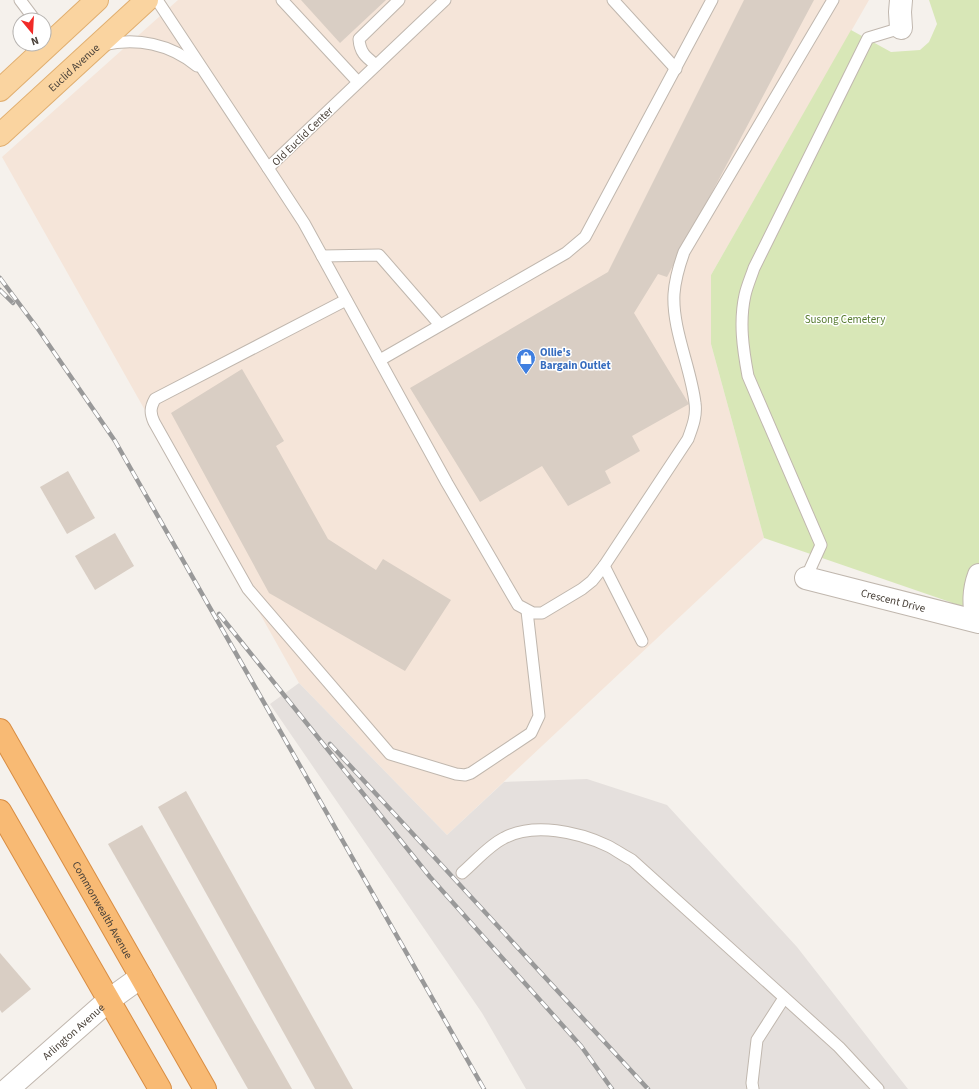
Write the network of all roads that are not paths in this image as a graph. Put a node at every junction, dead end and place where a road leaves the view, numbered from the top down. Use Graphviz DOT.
graph roads {
  1 [pos="20,0"];
  2 [pos="97,0"];
  3 [pos="147,0"];
  4 [pos="157,0"];
  5 [pos="282,0"];
  6 [pos="399,0"];
  7 [pos="445,0"];
  8 [pos="613,0"];
  9 [pos="712,0"];
  10 [pos="833,0"];
  11 [pos="901,0"];
  12 [pos="29,12"];
  13 [pos="901,28"];
  14 [pos="52,34"];
  15 [pos="96,46"];
  16 [pos="34,52"];
  17 [pos="376,65"];
  18 [pos="676,68"];
  19 [pos="205,72"];
  20 [pos="358,82"];
  21 [pos="0,90"];
  22 [pos="0,135"];
  23 [pos="268,168"];
  24 [pos="322,256"];
  25 [pos="346,300"];
  26 [pos="440,325"];
  27 [pos="380,360"];
  28 [pos="604,566"];
  29 [pos="979,575"];
  30 [pos="806,578"];
  31 [pos="527,611"];
  32 [pos="977,621"];
  33 [pos="642,640"];
  34 [pos="0,730"];
  35 [pos="0,810"];
  36 [pos="462,873"];
  37 [pos="141,977"];
  38 [pos="784,998"];
  39 [pos="109,1000"];
  40 [pos="8,1089"];
  41 [pos="160,1089"];
  42 [pos="205,1089"];
  43 [pos="753,1089"];
  44 [pos="878,1089"];
  1 -- 12 [label="lane"];
  2 -- 14 [label="main road"];
  3 -- 15 [label="main road, Euclid Avenue"];
  4 -- 19 [label="lane"];
  5 -- 20 [label="lane"];
  6 -- 17 [label="lane"];
  7 -- 17 [label="lane, Old Euclid Center"];
  8 -- 18 [label="lane"];
  9 -- 18 [label="lane"];
  10 -- 28 [label="lane"];
  11 -- 13 [label="street"];
  13 -- 30 [label="lane"];
  15 -- 19 [label="lane"];
  15 -- 22 [label="main road, Euclid Avenue"];
  16 -- 21 [label="main road"];
  17 -- 20 [label="lane, Old Euclid Center"];
  18 -- 26 [label="lane"];
  19 -- 23 [label="lane"];
  20 -- 23 [label="lane, Old Euclid Center"];
  23 -- 24 [label="lane, Old Euclid Center"];
  24 -- 25 [label="lane, Old Euclid Center"];
  24 -- 26 [label="lane"];
  25 -- 27 [label="lane, Old Euclid Center"];
  25 -- 31 [label="lane"];
  26 -- 27 [label="lane"];
  27 -- 31 [label="lane, Old Euclid Center"];
  28 -- 31 [label="lane"];
  28 -- 33 [label="lane"];
  29 -- 32 [label="street"];
  30 -- 32 [label="street, Crescent Drive"];
  34 -- 37 [label="highway, Commonwealth Avenue"];
  35 -- 39 [label="highway"];
  36 -- 38 [label="lane"];
  37 -- 39 [label="street, Arlington Avenue"];
  37 -- 42 [label="highway, Commonwealth Avenue"];
  38 -- 43 [label="lane"];
  38 -- 44 [label="lane"];
  39 -- 40 [label="street, Arlington Avenue"];
  39 -- 41 [label="highway"];
}
